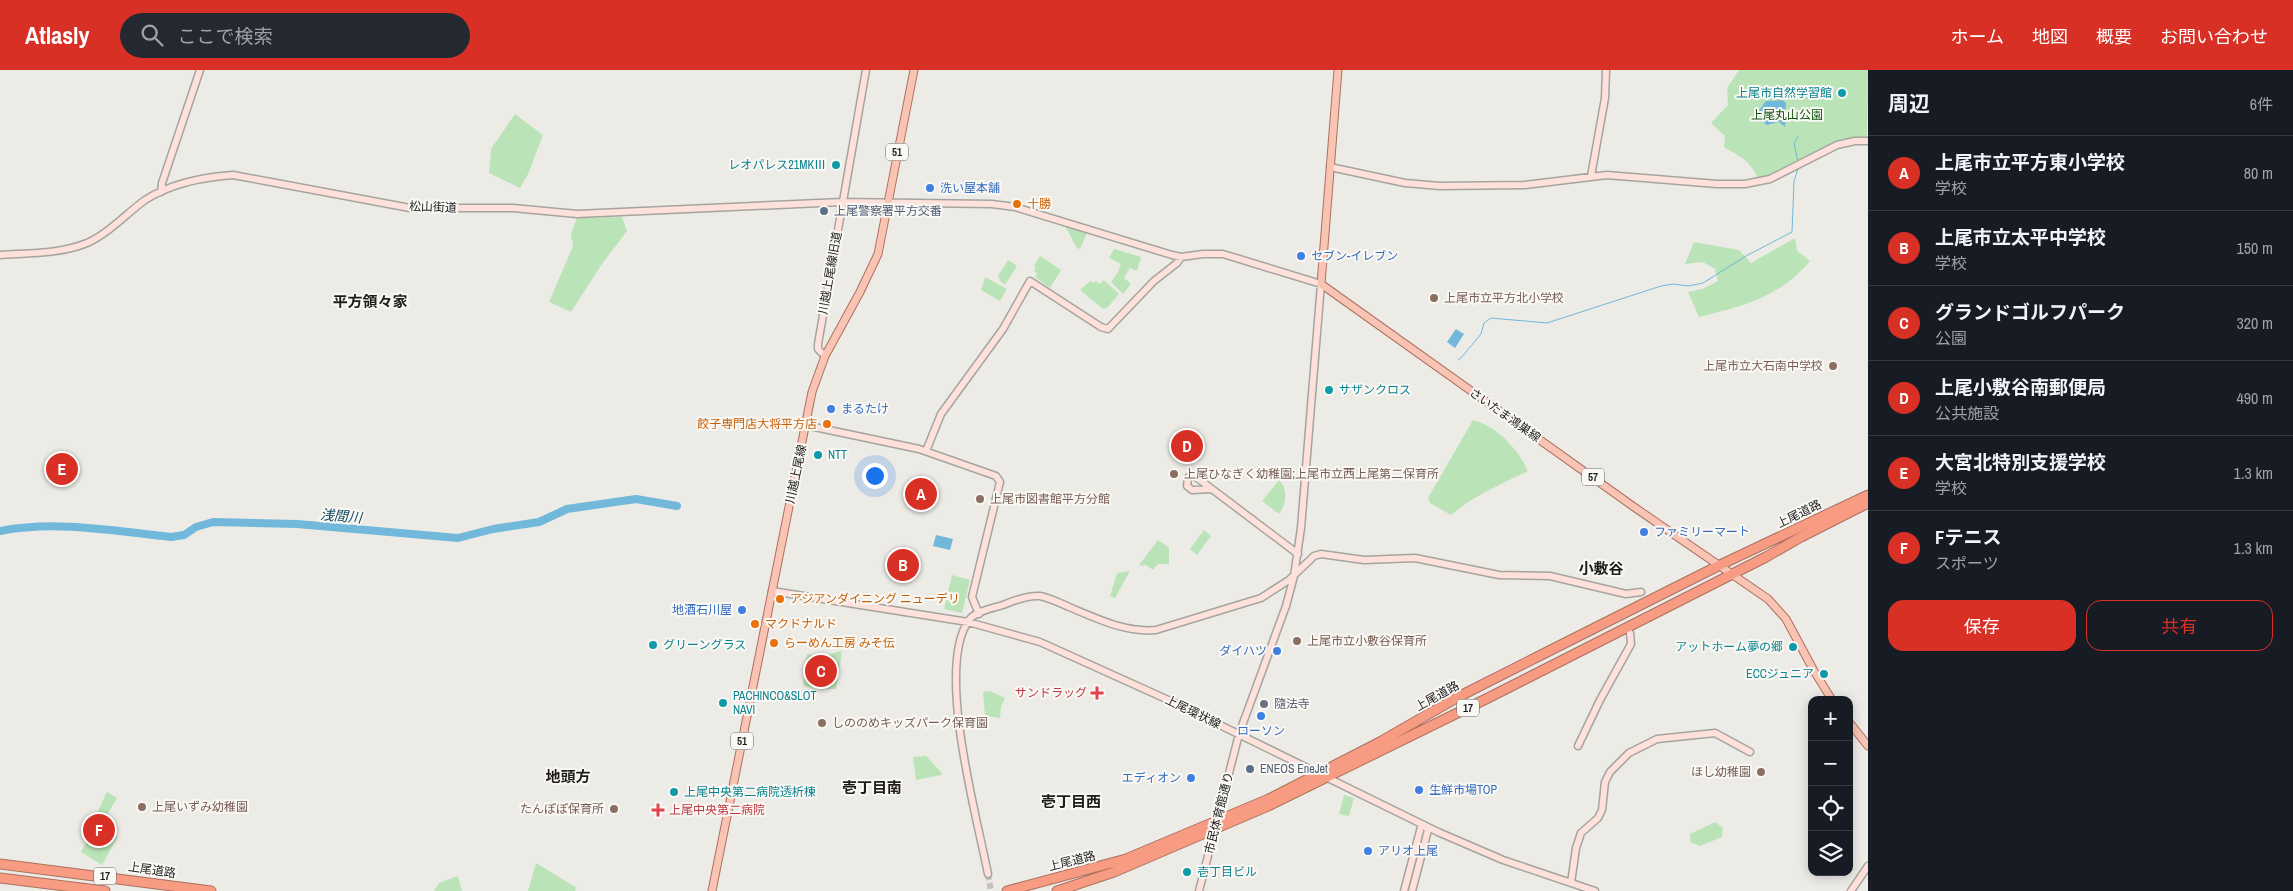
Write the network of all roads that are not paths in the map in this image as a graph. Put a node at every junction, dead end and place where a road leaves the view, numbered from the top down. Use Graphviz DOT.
graph roads {
  1 [pos="200,70"];
  2 [pos="866,70"];
  3 [pos="914,70"];
  4 [pos="1338,70"];
  5 [pos="1606,70"];
  6 [pos="1868,141"];
  7 [pos="1330,168"];
  8 [pos="1591,176"];
  9 [pos="161,192"];
  10 [pos="842,202"];
  11 [pos="889,202"];
  12 [pos="0,255"];
  13 [pos="1181,257"];
  14 [pos="1321,284"];
  15 [pos="824,356"];
  16 [pos="806,425"];
  17 [pos="926,451"];
  18 [pos="1211,488"];
  19 [pos="1868,495"];
  20 [pos="1868,504"];
  21 [pos="1298,554"];
  22 [pos="1720,565"];
  23 [pos="1734,574"];
  24 [pos="1294,576"];
  25 [pos="772,591"];
  26 [pos="1641,592"];
  27 [pos="979,614"];
  28 [pos="968,622"];
  29 [pos="1630,633"];
  30 [pos="1830,696"];
  31 [pos="1853,727"];
  32 [pos="1239,734"];
  33 [pos="1578,746"];
  34 [pos="1868,746"];
  35 [pos="1750,752"];
  36 [pos="1324,775"];
  37 [pos="1215,826"];
  38 [pos="1425,826"];
  39 [pos="0,864"];
  40 [pos="1868,866"];
  41 [pos="988,874"];
  42 [pos="0,878"];
  43 [pos="1571,883"];
  44 [pos="155,887"];
  45 [pos="104,891"];
  46 [pos="211,891"];
  47 [pos="712,891"];
  48 [pos="1007,891"];
  49 [pos="1057,891"];
  50 [pos="1199,891"];
  51 [pos="1404,891"];
  52 [pos="1412,891"];
  53 [pos="1595,891"];
  54 [pos="1851,891"];
  1 -- 9 [label="street"];
  2 -- 10 [label="street, 川越上尾線旧道"];
  3 -- 11 [label="main road, 川越上尾線 / 51"];
  4 -- 7 [label="main road"];
  5 -- 8 [label="street"];
  6 -- 8 [label="street"];
  7 -- 8 [label="street"];
  7 -- 14 [label="main road"];
  9 -- 10 [label="street, 松山街道"];
  9 -- 12 [label="street, 松山街道"];
  10 -- 11 [label="street, 松山街道"];
  10 -- 15 [label="street, 川越上尾線旧道"];
  11 -- 13 [label="street, 松山街道"];
  11 -- 15 [label="main road, 川越上尾線 / 51"];
  13 -- 14 [label="street"];
  13 -- 17 [label="street"];
  14 -- 21 [label="street, 市民体育館通り"];
  14 -- 22 [label="main road, さいたま鴻巣線 / 57"];
  15 -- 16 [label="main road, 川越上尾線 / 51"];
  16 -- 17 [label="street"];
  16 -- 25 [label="main road, 川越上尾線 / 51"];
  17 -- 27 [label="street"];
  18 -- 21 [label="street"];
  19 -- 22 [label="highway, 上尾道路 / 17"];
  20 -- 23 [label="highway, 上尾道路 / 17"];
  21 -- 24 [label="street, 市民体育館通り"];
  22 -- 23 [label="main road, さいたま鴻巣線 / 57"];
  22 -- 36 [label="highway, 上尾道路 / 17"];
  23 -- 30 [label="main road, さいたま鴻巣線 / 57"];
  23 -- 36 [label="highway, 上尾道路 / 17"];
  24 -- 26 [label="street"];
  24 -- 27 [label="street"];
  24 -- 32 [label="street, 市民体育館通り"];
  25 -- 28 [label="street, 上尾環状線"];
  25 -- 47 [label="main road, 川越上尾線 / 51"];
  27 -- 28 [label="street"];
  28 -- 32 [label="street, 上尾環状線"];
  28 -- 41 [label="street"];
  29 -- 33 [label="street"];
  31 -- 34 [label="main road"];
  32 -- 36 [label="street, 上尾環状線"];
  32 -- 37 [label="street, 市民体育館通り"];
  35 -- 43 [label="street"];
  36 -- 37 [label="highway, 上尾道路 / 17"];
  36 -- 38 [label="street, 上尾環状線"];
  37 -- 48 [label="highway, 上尾道路 / 17"];
  37 -- 49 [label="highway, 上尾道路 / 17"];
  37 -- 50 [label="street, 市民体育館通り"];
  38 -- 43 [label="street, 上尾環状線"];
  38 -- 51 [label="street"];
  38 -- 52 [label="street"];
  39 -- 44 [label="highway, 上尾道路 / 17"];
  40 -- 54 [label="street"];
  42 -- 45 [label="highway, 17"];
  43 -- 53 [label="street, 上尾環状線"];
  44 -- 46 [label="highway, 上尾道路 / 17"];
}
